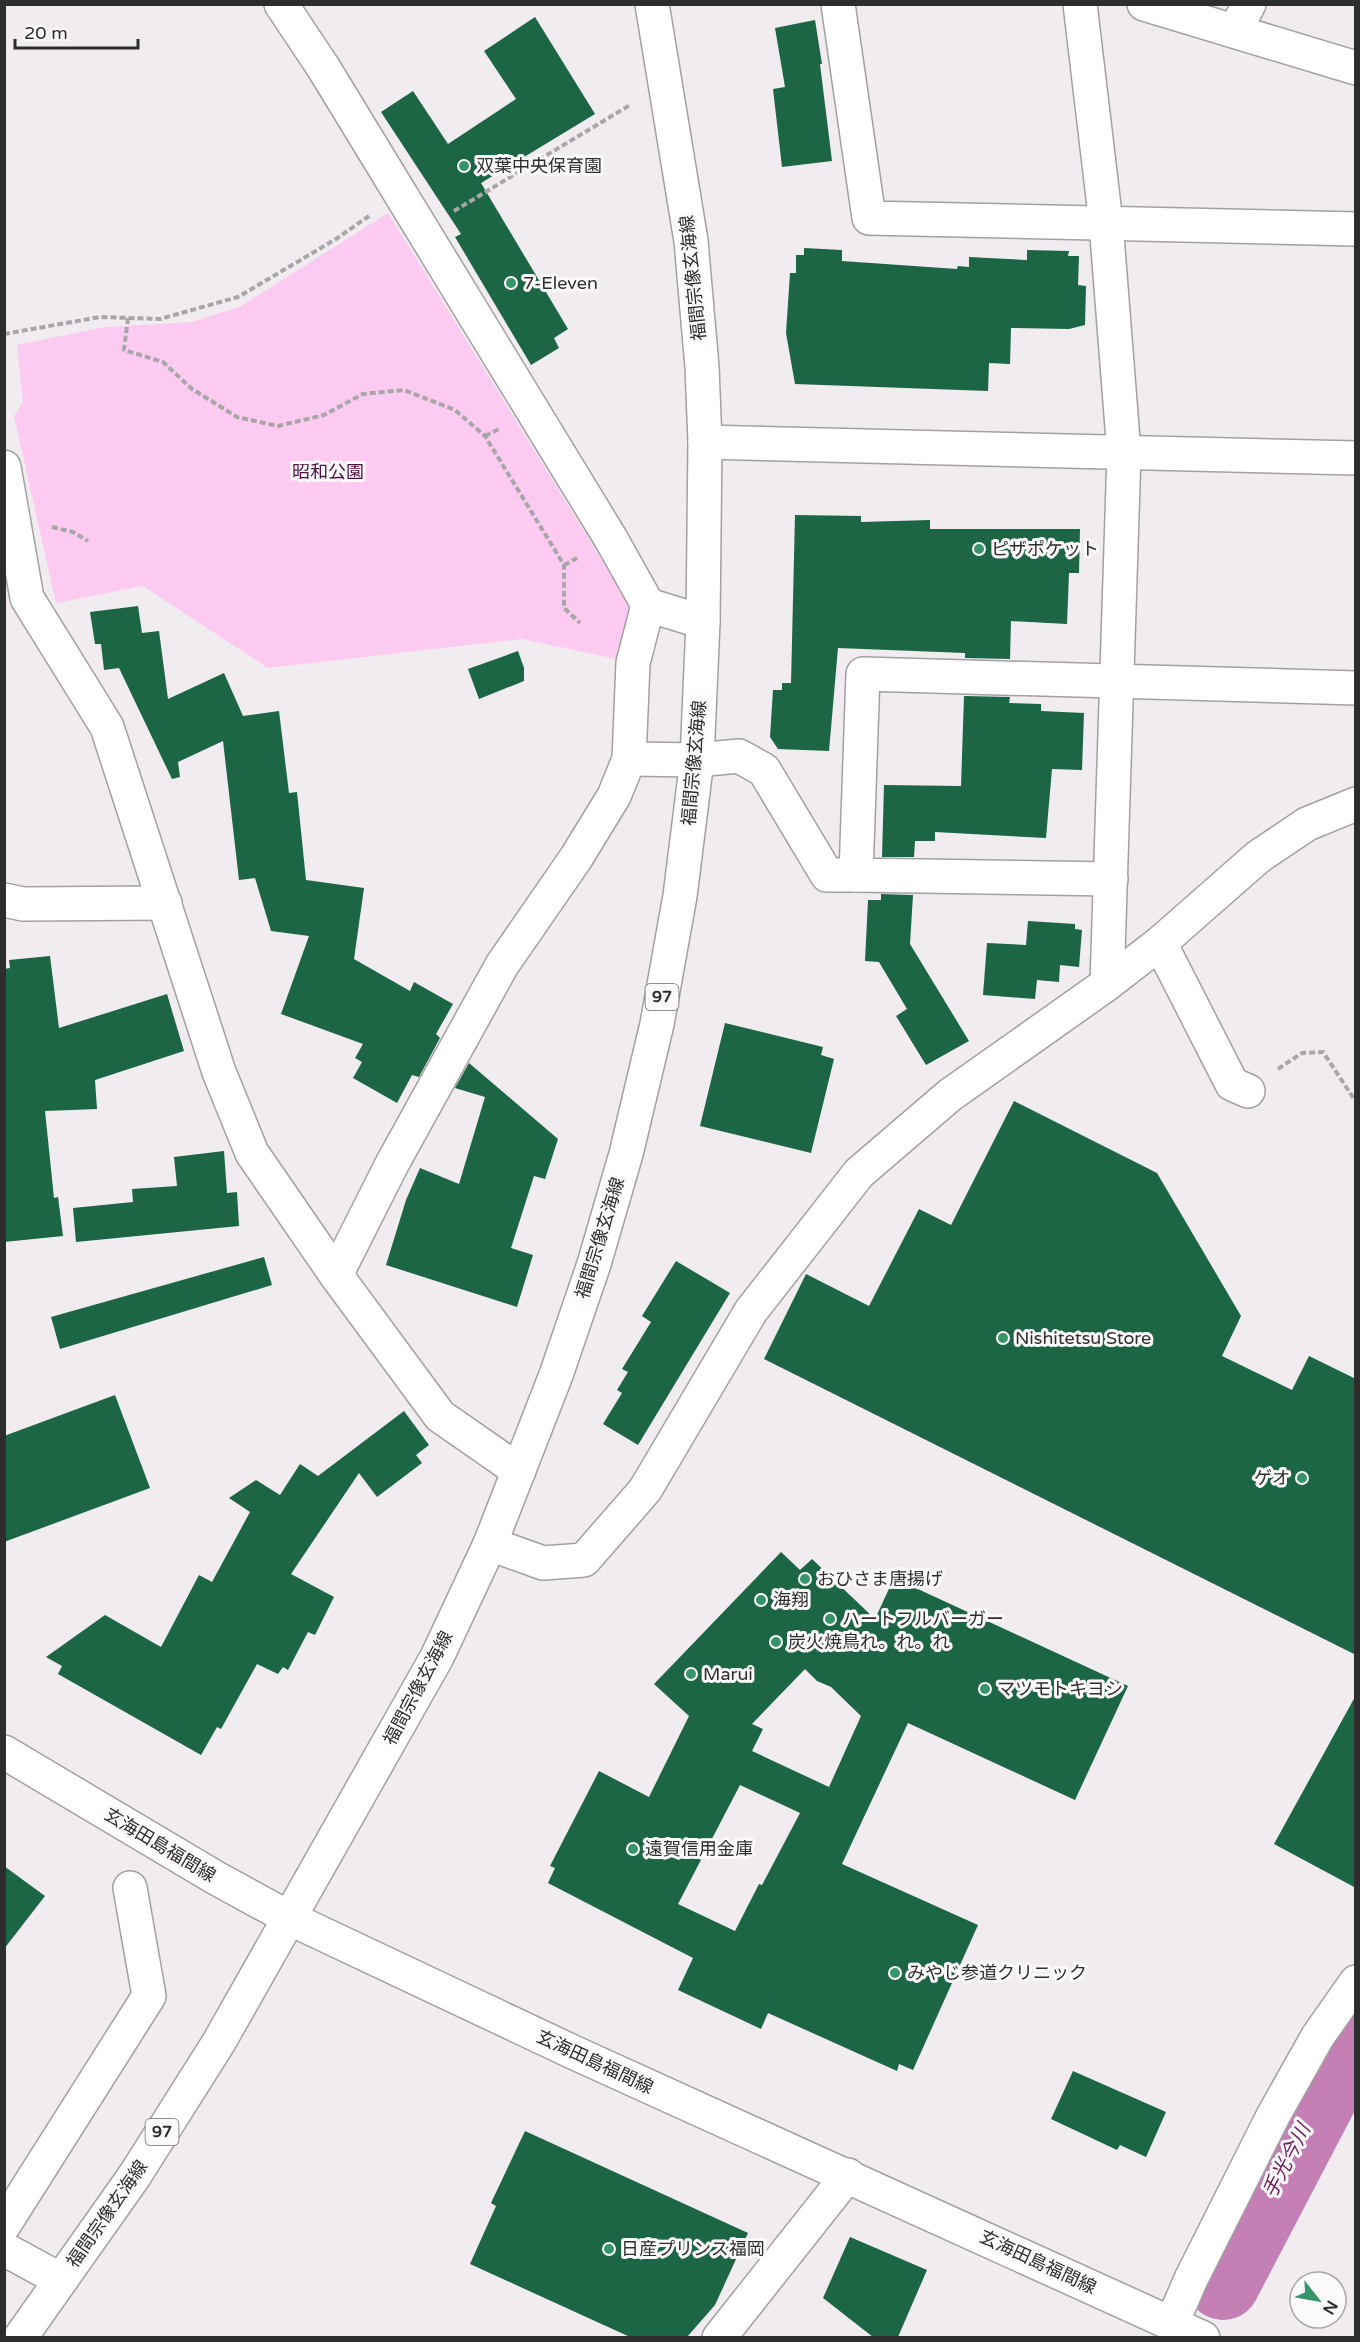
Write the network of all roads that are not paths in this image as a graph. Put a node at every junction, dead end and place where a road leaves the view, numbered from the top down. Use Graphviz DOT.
graph roads {
  1 [pos="280,4"];
  2 [pos="652,4"];
  3 [pos="838,4"];
  4 [pos="1080,4"];
  5 [pos="1144,4"];
  6 [pos="1242,18"];
  7 [pos="1356,68"];
  8 [pos="1106,223"];
  9 [pos="1356,229"];
  10 [pos="705,442"];
  11 [pos="1125,453"];
  12 [pos="1356,458"];
  13 [pos="4,467"];
  14 [pos="648,605"];
  15 [pos="703,622"];
  16 [pos="1116,680"];
  17 [pos="1356,688"];
  18 [pos="629,759"];
  19 [pos="697,760"];
  20 [pos="1356,804"];
  21 [pos="856,874"];
  22 [pos="1111,879"];
  23 [pos="4,900"];
  24 [pos="165,903"];
  25 [pos="1160,943"];
  26 [pos="1107,984"];
  27 [pos="1248,1091"];
  28 [pos="336,1275"];
  29 [pos="519,1471"];
  30 [pos="490,1544"];
  31 [pos="4,1752"];
  32 [pos="130,1888"];
  33 [pos="291,1918"];
  34 [pos="1356,1982"];
  35 [pos="848,2175"];
  36 [pos="4,2225"];
  37 [pos="4,2249"];
  38 [pos="61,2280"];
  39 [pos="1172,2323"];
  40 [pos="20,2337"];
  41 [pos="719,2337"];
  42 [pos="1203,2337"];
  1 -- 14 [label="street"];
  2 -- 10 [label="street, 福間宗像玄海線 / 97"];
  3 -- 8 [label="street"];
  4 -- 8 [label="street"];
  5 -- 6 [label="street"];
  6 -- 7 [label="street"];
  8 -- 9 [label="street"];
  8 -- 11 [label="street"];
  10 -- 11 [label="street"];
  10 -- 15 [label="street, 福間宗像玄海線 / 97"];
  11 -- 12 [label="street"];
  11 -- 16 [label="street"];
  13 -- 24 [label="street"];
  14 -- 15 [label="street"];
  14 -- 18 [label="street"];
  15 -- 19 [label="street, 福間宗像玄海線 / 97"];
  16 -- 17 [label="street"];
  16 -- 21 [label="street"];
  16 -- 22 [label="street"];
  18 -- 19 [label="street"];
  18 -- 28 [label="street"];
  19 -- 21 [label="street"];
  19 -- 29 [label="street, 福間宗像玄海線 / 97"];
  20 -- 25 [label="street"];
  21 -- 22 [label="street"];
  22 -- 26 [label="street"];
  23 -- 24 [label="street"];
  24 -- 28 [label="street"];
  25 -- 26 [label="street"];
  25 -- 27 [label="street"];
  26 -- 30 [label="street"];
  28 -- 29 [label="street"];
  29 -- 30 [label="street, 福間宗像玄海線 / 97"];
  30 -- 33 [label="street, 福間宗像玄海線 / 97"];
  31 -- 33 [label="street, 玄海田島福間線"];
  32 -- 36 [label="street"];
  33 -- 35 [label="street, 玄海田島福間線"];
  33 -- 38 [label="street, 福間宗像玄海線 / 97"];
  34 -- 39 [label="street"];
  35 -- 39 [label="street, 玄海田島福間線"];
  35 -- 41 [label="street"];
  37 -- 38 [label="street"];
  38 -- 40 [label="street, 福間宗像玄海線 / 97"];
  39 -- 42 [label="street, 玄海田島福間線"];
}
